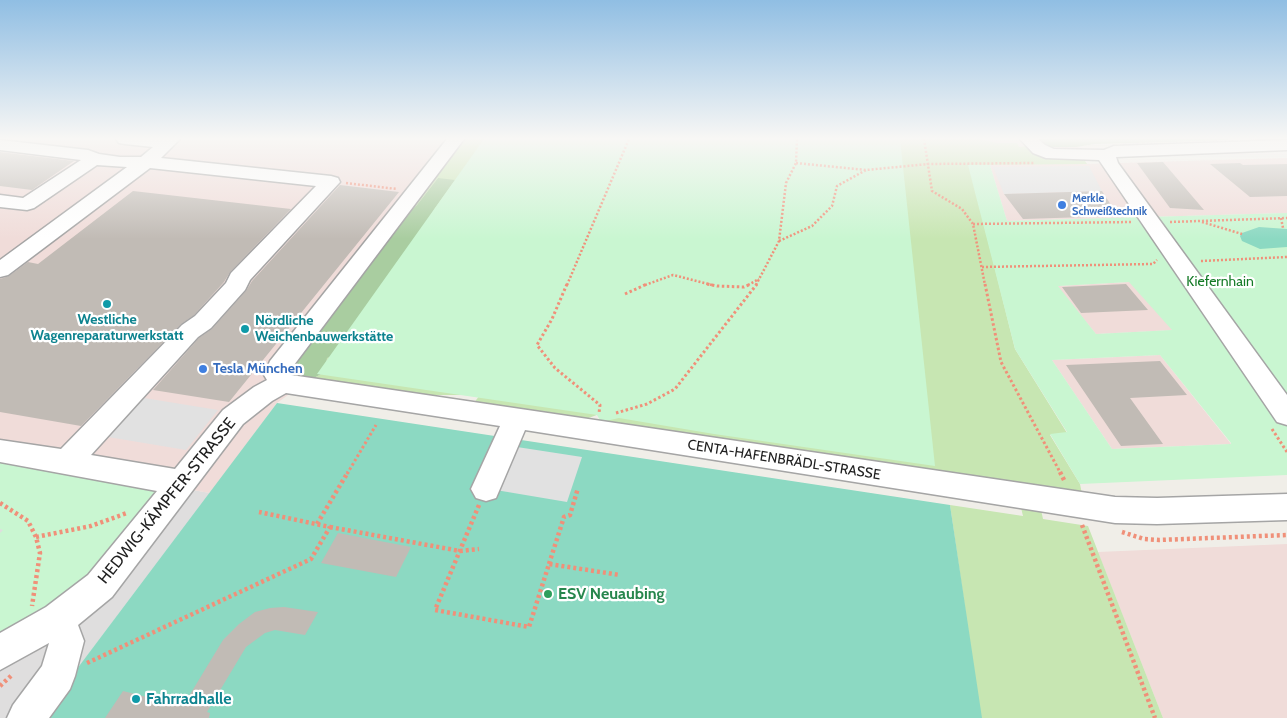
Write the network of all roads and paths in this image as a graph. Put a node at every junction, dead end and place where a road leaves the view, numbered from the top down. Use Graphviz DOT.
graph roads {
  1 [pos="74,173"];
  2 [pos="129,173"];
  3 [pos="282,173"];
  4 [pos="428,173"];
  5 [pos="615,173"];
  6 [pos="791,173"];
  7 [pos="861,173"];
  8 [pos="929,173"];
  9 [pos="1116,173"];
  10 [pos="331,182"];
  11 [pos="414,190"];
  12 [pos="0,201"];
  13 [pos="1281,218"];
  14 [pos="1200,221"];
  15 [pos="1283,228"];
  16 [pos="1242,234"];
  17 [pos="779,241"];
  18 [pos="1287,257"];
  19 [pos="1178,260"];
  20 [pos="982,267"];
  21 [pos="0,270"];
  22 [pos="760,279"];
  23 [pos="625,294"];
  24 [pos="283,383"];
  25 [pos="1287,415"];
  26 [pos="516,420"];
  27 [pos="376,425"];
  28 [pos="597,425"];
  29 [pos="0,451"];
  30 [pos="67,462"];
  31 [pos="182,483"];
  32 [pos="578,488"];
  33 [pos="486,489"];
  34 [pos="0,503"];
  35 [pos="1287,507"];
  36 [pos="131,511"];
  37 [pos="259,512"];
  38 [pos="1077,512"];
  39 [pos="317,524"];
  40 [pos="330,527"];
  41 [pos="36,537"];
  42 [pos="479,549"];
  43 [pos="460,551"];
  44 [pos="549,564"];
  45 [pos="620,575"];
  46 [pos="46,626"];
  47 [pos="0,652"];
  48 [pos="57,676"];
  49 [pos="26,718"];
  50 [pos="1155,718"];
  1 -- 12 [label="street"];
  2 -- 21 [label="street"];
  3 -- 10 [label="street"];
  4 -- 11 [label="street"];
  5 -- 28 [label="path"];
  6 -- 17 [label="path"];
  7 -- 17 [label="path"];
  8 -- 20 [label="path"];
  9 -- 19 [label="street"];
  10 -- 11 [label="path"];
  10 -- 30 [label="street"];
  11 -- 24 [label="street"];
  13 -- 15 [label="path"];
  14 -- 16 [label="path"];
  17 -- 22 [label="path"];
  18 -- 19 [label="path"];
  19 -- 20 [label="path"];
  19 -- 25 [label="street"];
  20 -- 38 [label="path"];
  22 -- 23 [label="path"];
  22 -- 28 [label="path"];
  24 -- 26 [label="street, CENTA-HAFENBRÄDL-STRASSE"];
  24 -- 31 [label="street, HEDWIG-KÄMPFER-STRASSE"];
  26 -- 28 [label="street, CENTA-HAFENBRÄDL-STRASSE"];
  26 -- 33 [label="street"];
  27 -- 39 [label="path"];
  28 -- 38 [label="street, CENTA-HAFENBRÄDL-STRASSE"];
  29 -- 30 [label="street"];
  30 -- 31 [label="street"];
  31 -- 46 [label="street, HEDWIG-KÄMPFER-STRASSE"];
  32 -- 44 [label="path"];
  33 -- 43 [label="path"];
  34 -- 41 [label="path"];
  35 -- 38 [label="street, CENTA-HAFENBRÄDL-STRASSE"];
  36 -- 41 [label="path"];
  37 -- 39 [label="path"];
  38 -- 50 [label="path"];
  39 -- 40 [label="path"];
  40 -- 43 [label="path"];
  40 -- 48 [label="path"];
  41 -- 46 [label="path"];
  42 -- 43 [label="path"];
  43 -- 44 [label="path"];
  44 -- 45 [label="path"];
  46 -- 47 [label="street, HEDWIG-KÄMPFER-STRASSE"];
  46 -- 48 [label="street"];
  48 -- 49 [label="street"];
}
